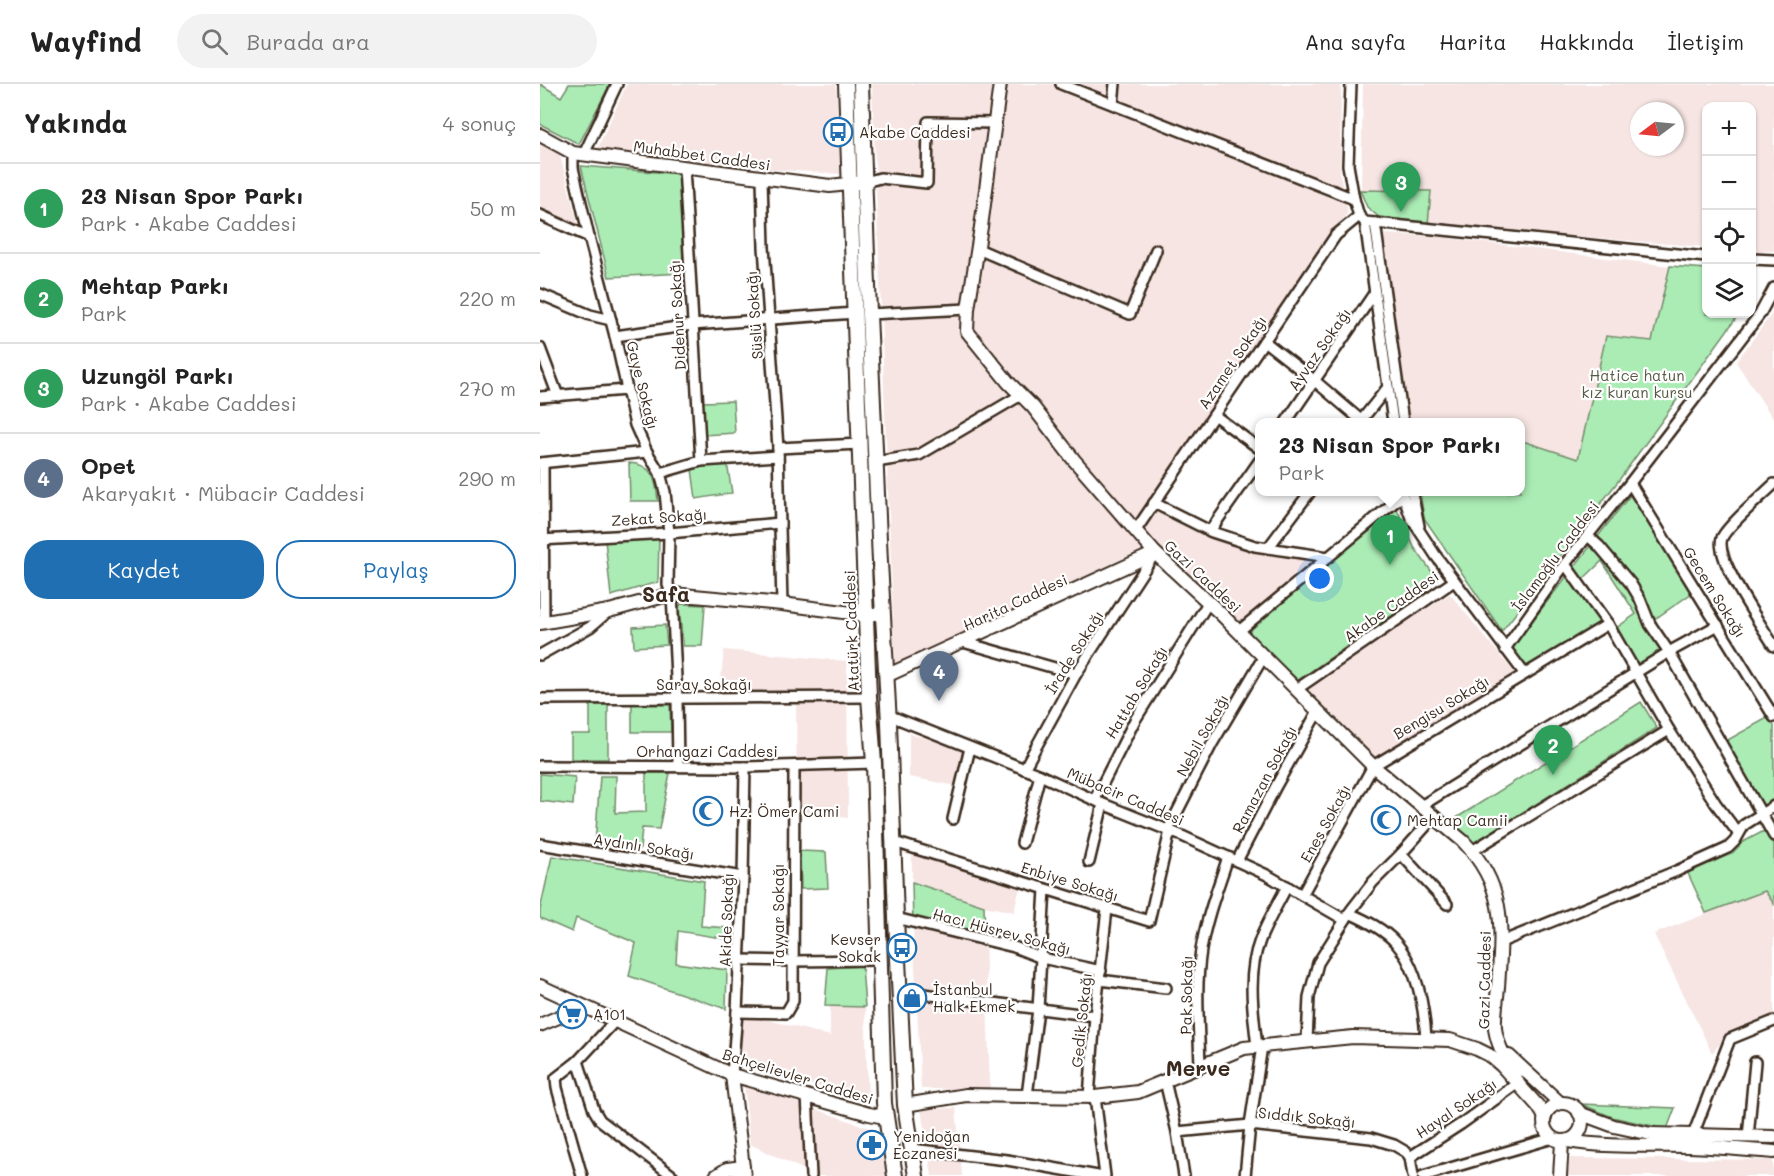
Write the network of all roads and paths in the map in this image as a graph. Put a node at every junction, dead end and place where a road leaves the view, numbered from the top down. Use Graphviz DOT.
graph roads {
  1 [pos="617,84"];
  2 [pos="846,84"];
  3 [pos="861,84"];
  4 [pos="1000,84"];
  5 [pos="1061,84"];
  6 [pos="1115,84"];
  7 [pos="1351,84"];
  8 [pos="1113,104"];
  9 [pos="995,123"];
  10 [pos="540,135"];
  11 [pos="578,153"];
  12 [pos="684,167"];
  13 [pos="762,179"];
  14 [pos="865,182"];
  15 [pos="849,184"];
  16 [pos="1354,199"];
  17 [pos="540,215"];
  18 [pos="1367,220"];
  19 [pos="589,237"];
  20 [pos="978,249"];
  21 [pos="1156,250"];
  22 [pos="1702,256"];
  23 [pos="1756,260"];
  24 [pos="1774,260"];
  25 [pos="1774,288"];
  26 [pos="1375,292"];
  27 [pos="540,294"];
  28 [pos="968,309"];
  29 [pos="862,314"];
  30 [pos="770,318"];
  31 [pos="611,320"];
  32 [pos="692,325"];
  33 [pos="615,336"];
  34 [pos="1264,341"];
  35 [pos="540,348"];
  36 [pos="1315,381"];
  37 [pos="1388,387"];
  38 [pos="626,390"];
  39 [pos="1021,395"];
  40 [pos="558,396"];
  41 [pos="540,397"];
  42 [pos="1214,415"];
  43 [pos="1289,418"];
  44 [pos="1357,418"];
  45 [pos="1364,418"];
  46 [pos="1392,418"];
  47 [pos="1402,418"];
  48 [pos="860,444"];
  49 [pos="1255,445"];
  50 [pos="647,452"];
  51 [pos="778,452"];
  52 [pos="701,461"];
  53 [pos="876,462"];
  54 [pos="541,463"];
  55 [pos="1255,467"];
  56 [pos="660,473"];
  57 [pos="1630,483"];
  58 [pos="1774,484"];
  59 [pos="1307,496"];
  60 [pos="1400,496"];
  61 [pos="1403,496"];
  62 [pos="1413,496"];
  63 [pos="1154,503"];
  64 [pos="780,523"];
  65 [pos="1136,530"];
  66 [pos="1210,531"];
  67 [pos="1420,531"];
  68 [pos="669,533"];
  69 [pos="1588,536"];
  70 [pos="541,540"];
  71 [pos="1268,548"];
  72 [pos="1155,553"];
  73 [pos="1328,557"];
  74 [pos="1565,564"];
  75 [pos="1454,580"];
  76 [pos="672,594"];
  77 [pos="1208,603"];
  78 [pos="782,604"];
  79 [pos="609,611"];
  80 [pos="882,614"];
  81 [pos="867,615"];
  82 [pos="542,622"];
  83 [pos="1608,624"];
  84 [pos="1718,625"];
  85 [pos="1239,631"];
  86 [pos="963,642"];
  87 [pos="1774,646"];
  88 [pos="1505,649"];
  89 [pos="1669,652"];
  90 [pos="540,655"];
  91 [pos="1264,656"];
  92 [pos="1636,672"];
  93 [pos="1524,673"];
  94 [pos="1076,674"];
  95 [pos="886,676"];
  96 [pos="1297,689"];
  97 [pos="869,697"];
  98 [pos="540,699"];
  99 [pos="677,699"];
  100 [pos="1318,711"];
  101 [pos="888,715"];
  102 [pos="1774,717"];
  103 [pos="1669,730"];
  104 [pos="970,748"];
  105 [pos="873,763"];
  106 [pos="540,766"];
  107 [pos="678,766"];
  108 [pos="794,766"];
  109 [pos="1373,766"];
  110 [pos="745,767"];
  111 [pos="1024,769"];
  112 [pos="1040,775"];
  113 [pos="1099,802"];
  114 [pos="1421,806"];
  115 [pos="1774,806"];
  116 [pos="1761,815"];
  117 [pos="1434,816"];
  118 [pos="953,819"];
  119 [pos="1169,830"];
  120 [pos="1738,833"];
  121 [pos="1774,836"];
  122 [pos="894,842"];
  123 [pos="1022,843"];
  124 [pos="540,844"];
  125 [pos="1472,851"];
  126 [pos="1401,854"];
  127 [pos="1232,859"];
  128 [pos="1089,862"];
  129 [pos="743,877"];
  130 [pos="1287,886"];
  131 [pos="1045,889"];
  132 [pos="1302,895"];
  133 [pos="1447,904"];
  134 [pos="1107,909"];
  135 [pos="1347,916"];
  136 [pos="896,918"];
  137 [pos="1501,942"];
  138 [pos="1042,958"];
  139 [pos="739,960"];
  140 [pos="879,960"];
  141 [pos="793,962"];
  142 [pos="1100,976"];
  143 [pos="540,987"];
  144 [pos="1166,988"];
  145 [pos="900,991"];
  146 [pos="582,1007"];
  147 [pos="1038,1009"];
  148 [pos="737,1012"];
  149 [pos="1095,1016"];
  150 [pos="1774,1021"];
  151 [pos="614,1022"];
  152 [pos="540,1025"];
  153 [pos="1426,1038"];
  154 [pos="1307,1041"];
  155 [pos="1259,1046"];
  156 [pos="1502,1048"];
  157 [pos="578,1061"];
  158 [pos="1755,1062"];
  159 [pos="1200,1066"];
  160 [pos="732,1075"];
  161 [pos="1165,1081"];
  162 [pos="1518,1083"];
  163 [pos="807,1095"];
  164 [pos="1027,1096"];
  165 [pos="1092,1097"];
  166 [pos="1560,1103"];
  167 [pos="905,1105"];
  168 [pos="1579,1113"];
  169 [pos="885,1117"];
  170 [pos="1545,1117"];
  171 [pos="1250,1125"];
  172 [pos="1178,1132"];
  173 [pos="1748,1137"];
  174 [pos="1774,1137"];
  175 [pos="1561,1140"];
  176 [pos="1693,1141"];
  177 [pos="911,1149"];
  178 [pos="1774,1152"];
  179 [pos="1410,1157"];
  180 [pos="744,1172"];
  181 [pos="582,1176"];
  182 [pos="672,1176"];
  183 [pos="716,1176"];
  184 [pos="811,1176"];
  185 [pos="895,1176"];
  186 [pos="916,1176"];
  187 [pos="1098,1176"];
  188 [pos="1105,1176"];
  189 [pos="1185,1176"];
  190 [pos="1245,1176"];
  191 [pos="1413,1176"];
  192 [pos="1423,1176"];
  193 [pos="1560,1176"];
  1 -- 11 [label="street"];
  2 -- 15 [label="main road, Atatürk Caddesi"];
  3 -- 14 [label="main road"];
  4 -- 9 [label="main road, Gazi Caddesi"];
  5 -- 8 [label="street"];
  6 -- 8 [label="street"];
  7 -- 16 [label="street"];
  8 -- 16 [label="street"];
  9 -- 14 [label="street"];
  9 -- 20 [label="main road, Gazi Caddesi"];
  10 -- 11 [label="main road, Muhabbet Caddesi"];
  11 -- 12 [label="main road, Muhabbet Caddesi"];
  11 -- 19 [label="street, Gaye Sokağı"];
  12 -- 13 [label="main road, Muhabbet Caddesi"];
  12 -- 32 [label="street, Didenur Sokağı"];
  13 -- 15 [label="main road, Muhabbet Caddesi"];
  13 -- 30 [label="street, Süslü Sokağı"];
  14 -- 15 [label="main road, Muhabbet Caddesi"];
  14 -- 29 [label="main road"];
  15 -- 29 [label="main road, Atatürk Caddesi"];
  16 -- 18 [label="street"];
  17 -- 19 [label="street"];
  18 -- 22 [label="street"];
  18 -- 26 [label="street"];
  18 -- 34 [label="street, Azamet Sokağı"];
  18 -- 47 [label="street"];
  19 -- 31 [label="street, Gaye Sokağı"];
  20 -- 21 [label="street"];
  20 -- 28 [label="main road, Gazi Caddesi"];
  23 -- 24 [label="street"];
  25 -- 57 [label="street, İslamoğlu Caddesi"];
  26 -- 36 [label="street, Ayvaz Sokağı"];
  26 -- 37 [label="street"];
  27 -- 31 [label="street"];
  28 -- 29 [label="street"];
  28 -- 39 [label="main road, Gazi Caddesi"];
  29 -- 30 [label="street"];
  29 -- 48 [label="main road, Atatürk Caddesi"];
  29 -- 53 [label="main road"];
  30 -- 32 [label="street"];
  30 -- 51 [label="street, Süslü Sokağı"];
  31 -- 33 [label="street, Gaye Sokağı"];
  32 -- 33 [label="street"];
  32 -- 52 [label="street, Didenur Sokağı"];
  33 -- 38 [label="street, Gaye Sokağı"];
  34 -- 36 [label="street"];
  34 -- 42 [label="street, Azamet Sokağı"];
  35 -- 40 [label="street"];
  36 -- 43 [label="street, Ayvaz Sokağı"];
  36 -- 44 [label="street"];
  37 -- 45 [label="street"];
  37 -- 46 [label="street"];
  38 -- 40 [label="street"];
  38 -- 50 [label="street, Gaye Sokağı"];
  39 -- 53 [label="street"];
  39 -- 65 [label="main road, Gazi Caddesi"];
  40 -- 41 [label="street"];
  42 -- 49 [label="street"];
  42 -- 63 [label="street, Azamet Sokağı"];
  48 -- 51 [label="street"];
  48 -- 81 [label="main road, Atatürk Caddesi"];
  50 -- 54 [label="street"];
  50 -- 56 [label="street, Gaye Sokağı"];
  51 -- 52 [label="street"];
  51 -- 64 [label="street, Süslü Sokağı"];
  52 -- 56 [label="street"];
  53 -- 80 [label="main road"];
  54 -- 70 [label="street"];
  55 -- 66 [label="street"];
  56 -- 68 [label="street, Gaye Sokağı"];
  57 -- 69 [label="street, İslamoğlu Caddesi"];
  57 -- 84 [label="street, Gecem Sokağı"];
  58 -- 87 [label="street"];
  59 -- 71 [label="street"];
  60 -- 73 [label="street"];
  61 -- 67 [label="street, Akabe Caddesi"];
  62 -- 67 [label="street, Akabe Caddesi"];
  63 -- 65 [label="street, Azamet Sokağı"];
  63 -- 66 [label="street"];
  64 -- 68 [label="street, Zekat Sokağı"];
  64 -- 78 [label="street, Süslü Sokağı"];
  65 -- 72 [label="main road, Gazi Caddesi"];
  66 -- 71 [label="street"];
  67 -- 75 [label="street, Akabe Caddesi"];
  68 -- 70 [label="street, Zekat Sokağı"];
  68 -- 76 [label="street, Gaye Sokağı"];
  69 -- 74 [label="street, İslamoğlu Caddesi"];
  69 -- 89 [label="street"];
  70 -- 82 [label="street"];
  71 -- 73 [label="street"];
  72 -- 77 [label="main road, Gazi Caddesi"];
  72 -- 86 [label="main road, Harita Caddesi"];
  72 -- 94 [label="street, İrade Sokağı"];
  73 -- 85 [label="street"];
  74 -- 83 [label="street"];
  74 -- 88 [label="street, İslamoğlu Caddesi"];
  75 -- 88 [label="street"];
  75 -- 96 [label="street, Akabe Caddesi"];
  76 -- 78 [label="main road"];
  76 -- 79 [label="main road"];
  76 -- 99 [label="street, Gaye Sokağı"];
  77 -- 85 [label="main road, Gazi Caddesi"];
  77 -- 113 [label="street, Hattab Sokağı"];
  78 -- 81 [label="main road"];
  79 -- 82 [label="main road"];
  79 -- 90 [label="street"];
  80 -- 81 [label="main road"];
  80 -- 95 [label="main road"];
  81 -- 97 [label="main road, Atatürk Caddesi"];
  83 -- 92 [label="street"];
  83 -- 93 [label="street, Bengisu Sokağı"];
  84 -- 89 [label="street"];
  84 -- 102 [label="street, Gecem Sokağı"];
  85 -- 91 [label="main road, Gazi Caddesi"];
  86 -- 94 [label="street"];
  86 -- 95 [label="main road, Harita Caddesi"];
  88 -- 93 [label="street"];
  89 -- 92 [label="street"];
  89 -- 116 [label="street"];
  91 -- 96 [label="main road, Gazi Caddesi"];
  91 -- 119 [label="street, Nebil Sokağı"];
  92 -- 103 [label="street"];
  92 -- 114 [label="street"];
  93 -- 109 [label="street, Bengisu Sokağı"];
  94 -- 111 [label="street, İrade Sokağı"];
  95 -- 101 [label="main road"];
  96 -- 100 [label="main road, Gazi Caddesi"];
  97 -- 99 [label="street, Saray Sokağı"];
  97 -- 105 [label="main road, Atatürk Caddesi"];
  98 -- 99 [label="street, Saray Sokağı"];
  99 -- 107 [label="street, Gaye Sokağı"];
  100 -- 109 [label="main road, Gazi Caddesi"];
  100 -- 127 [label="street, Ramazan Sokağı"];
  101 -- 104 [label="street, Mübacir Caddesi"];
  101 -- 122 [label="main road"];
  103 -- 120 [label="street"];
  103 -- 125 [label="street"];
  104 -- 111 [label="street, Mübacir Caddesi"];
  104 -- 118 [label="street"];
  105 -- 108 [label="street, Orhangazi Caddesi"];
  105 -- 140 [label="main road, Atatürk Caddesi"];
  106 -- 107 [label="street, Orhangazi Caddesi"];
  107 -- 110 [label="street, Orhangazi Caddesi"];
  108 -- 110 [label="street, Orhangazi Caddesi"];
  108 -- 141 [label="street, Tayyar Sokağı"];
  109 -- 114 [label="main road, Gazi Caddesi"];
  109 -- 132 [label="street, Enes Sokağı"];
  110 -- 129 [label="street, Akide Sokağı"];
  111 -- 112 [label="street, Mübacir Caddesi"];
  112 -- 113 [label="street, Mübacir Caddesi"];
  112 -- 123 [label="street"];
  113 -- 119 [label="street, Mübacir Caddesi"];
  113 -- 128 [label="street, Hattab Sokağı"];
  114 -- 117 [label="main road, Gazi Caddesi"];
  115 -- 116 [label="street"];
  116 -- 120 [label="street"];
  116 -- 121 [label="street"];
  117 -- 125 [label="main road, Gazi Caddesi"];
  117 -- 126 [label="street"];
  119 -- 127 [label="street, Mübacir Caddesi"];
  119 -- 134 [label="street, Enbiye Sokağı"];
  120 -- 137 [label="street"];
  122 -- 131 [label="street, Enbiye Sokağı"];
  122 -- 136 [label="main road"];
  124 -- 129 [label="street, Aydınlı Sokağı"];
  125 -- 137 [label="main road, Gazi Caddesi"];
  126 -- 133 [label="street"];
  126 -- 135 [label="street"];
  127 -- 130 [label="street, Mübacir Caddesi"];
  127 -- 159 [label="street, Pak Sokağı"];
  129 -- 139 [label="street, Akide Sokağı"];
  130 -- 132 [label="street, Mübacir Caddesi"];
  130 -- 155 [label="street"];
  131 -- 134 [label="street, Enbiye Sokağı"];
  131 -- 138 [label="street"];
  132 -- 135 [label="street, Mübacir Caddesi"];
  134 -- 142 [label="street, Gedik Sokağı"];
  135 -- 153 [label="street, Mübacir Caddesi"];
  135 -- 154 [label="street"];
  136 -- 138 [label="street, Hacı Hüsrev Sokağı"];
  136 -- 145 [label="main road"];
  137 -- 156 [label="main road, Gazi Caddesi"];
  138 -- 142 [label="street, Hacı Hüsrev Sokağı"];
  138 -- 147 [label="street"];
  139 -- 141 [label="street"];
  139 -- 148 [label="street, Akide Sokağı"];
  140 -- 141 [label="street"];
  140 -- 169 [label="main road, Atatürk Caddesi"];
  141 -- 148 [label="street, Tayyar Sokağı"];
  142 -- 144 [label="street, Hacı Hüsrev Sokağı"];
  142 -- 149 [label="street, Gedik Sokağı"];
  143 -- 146 [label="main road, Bahçelievler Caddesi"];
  145 -- 147 [label="street"];
  145 -- 167 [label="main road"];
  146 -- 151 [label="main road, Bahçelievler Caddesi"];
  146 -- 152 [label="main road"];
  147 -- 149 [label="street"];
  147 -- 164 [label="street"];
  148 -- 160 [label="street, Akide Sokağı"];
  149 -- 165 [label="street, Gedik Sokağı"];
  150 -- 176 [label="street"];
  151 -- 157 [label="street"];
  151 -- 160 [label="main road, Bahçelievler Caddesi"];
  153 -- 154 [label="main road"];
  153 -- 162 [label="main road"];
  154 -- 155 [label="main road"];
  155 -- 159 [label="main road"];
  155 -- 171 [label="street"];
  156 -- 162 [label="main road, Gazi Caddesi"];
  156 -- 166 [label="main road"];
  157 -- 181 [label="street"];
  157 -- 182 [label="street"];
  158 -- 173 [label="street"];
  159 -- 161 [label="main road"];
  160 -- 163 [label="main road, Bahçelievler Caddesi"];
  160 -- 180 [label="main road"];
  161 -- 165 [label="main road"];
  161 -- 172 [label="street"];
  162 -- 170 [label="main road"];
  162 -- 179 [label="street, Hayal Sokağı"];
  163 -- 169 [label="main road, Bahçelievler Caddesi"];
  163 -- 184 [label="street"];
  164 -- 165 [label="main road"];
  164 -- 167 [label="main road"];
  165 -- 188 [label="street, Gedik Sokağı"];
  166 -- 168 [label="main road"];
  166 -- 170 [label="main road"];
  167 -- 169 [label="main road"];
  167 -- 177 [label="main road"];
  168 -- 175 [label="main road"];
  168 -- 176 [label="main road"];
  169 -- 185 [label="main road, Atatürk Caddesi"];
  170 -- 175 [label="main road"];
  171 -- 172 [label="street, Sıddık Sokağı"];
  171 -- 179 [label="street, Sıddık Sokağı"];
  171 -- 190 [label="street"];
  172 -- 189 [label="street"];
  173 -- 174 [label="main road"];
  173 -- 176 [label="main road"];
  175 -- 176 [label="main road"];
  175 -- 192 [label="street"];
  175 -- 193 [label="main road"];
  176 -- 178 [label="main road"];
  177 -- 186 [label="main road"];
  177 -- 187 [label="street"];
  179 -- 191 [label="street"];
  180 -- 183 [label="main road"];
}
